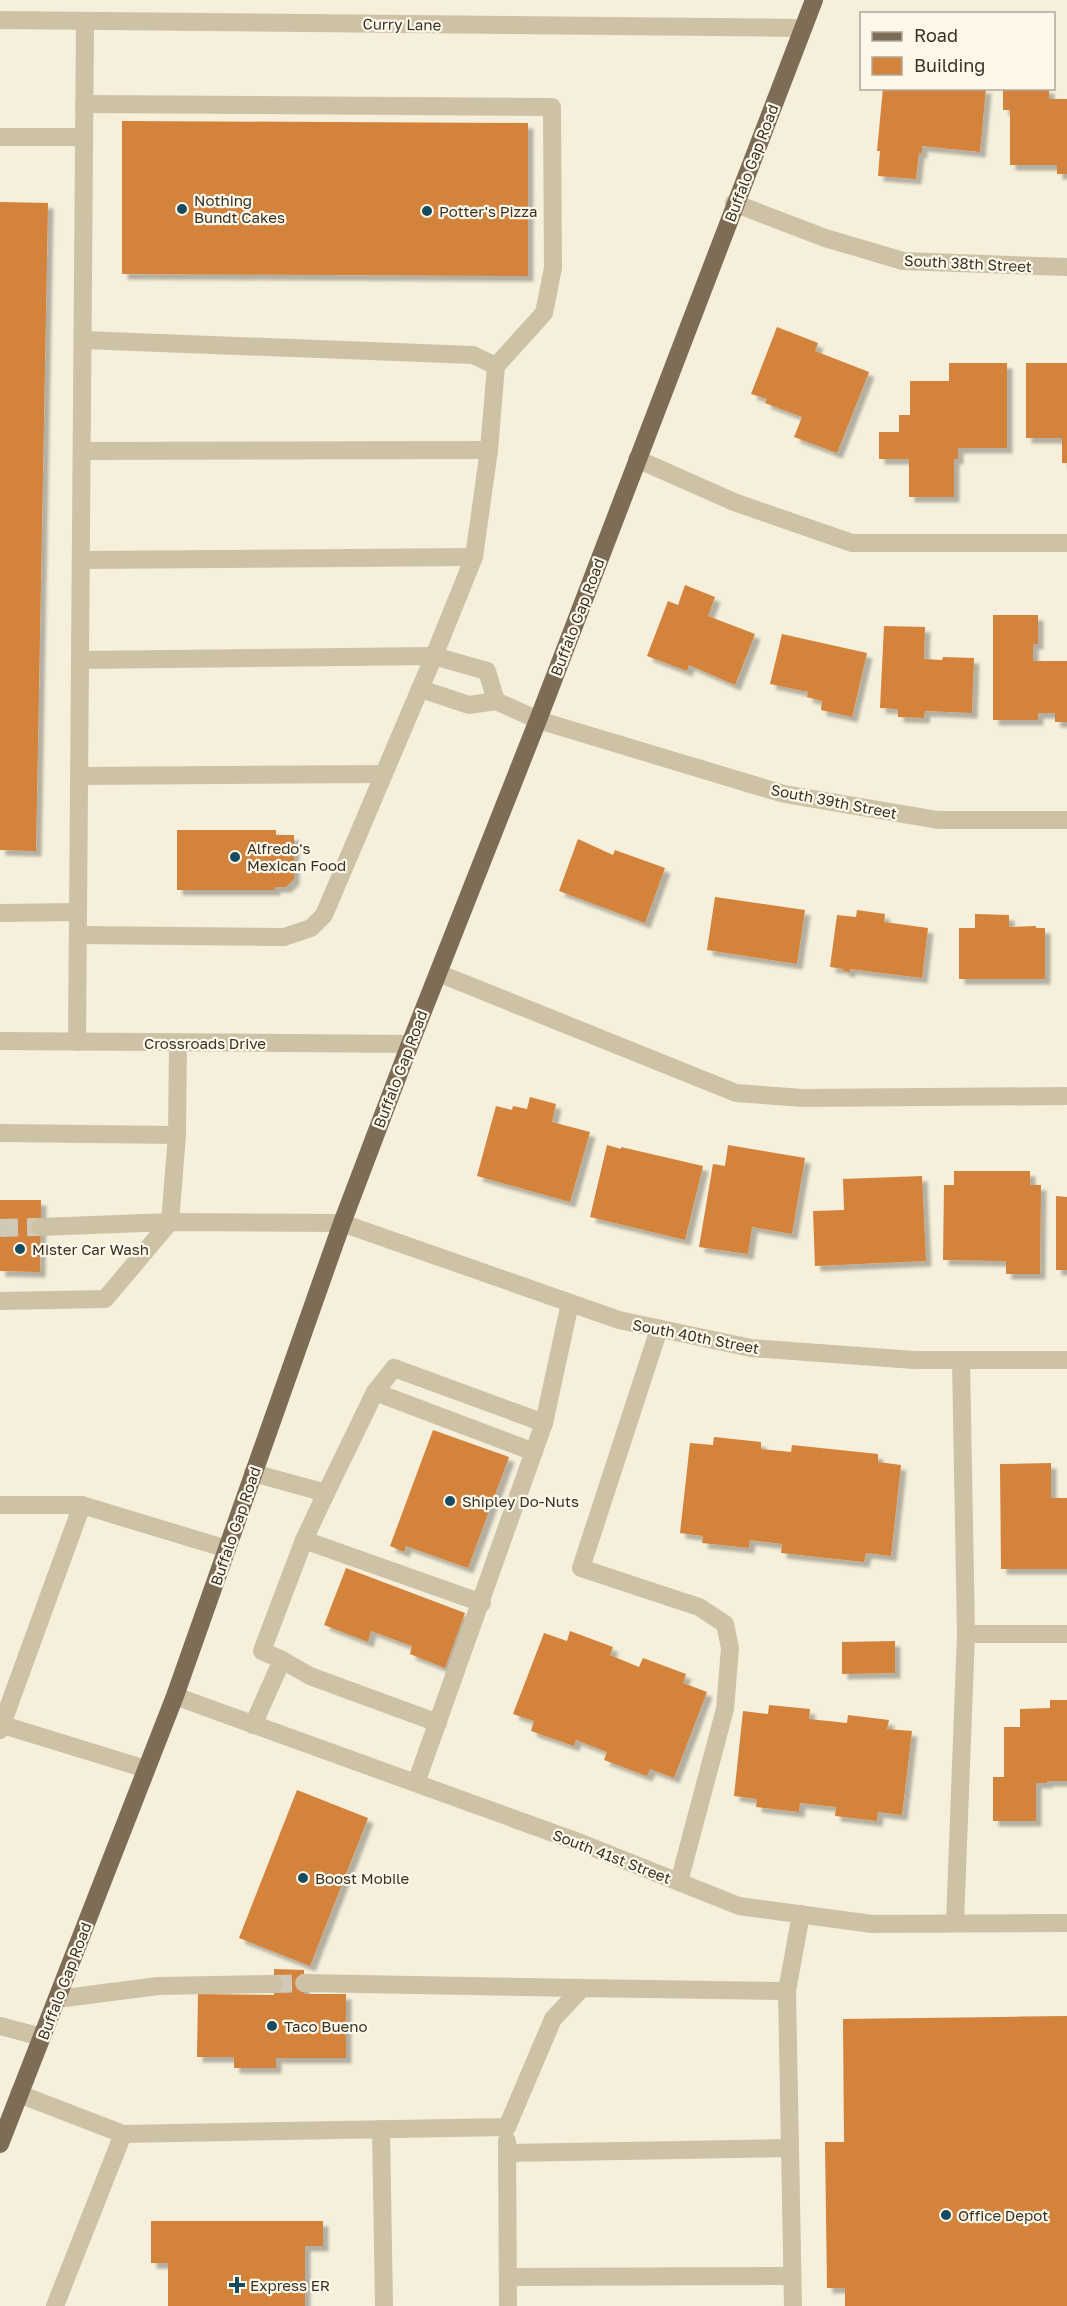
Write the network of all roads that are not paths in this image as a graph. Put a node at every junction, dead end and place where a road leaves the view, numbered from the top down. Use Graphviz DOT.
graph roads {
  1 [pos="814,0"];
  2 [pos="0,20"];
  3 [pos="85,21"];
  4 [pos="803,28"];
  5 [pos="84,104"];
  6 [pos="0,137"];
  7 [pos="84,137"];
  8 [pos="734,204"];
  9 [pos="1067,267"];
  10 [pos="83,340"];
  11 [pos="496,366"];
  12 [pos="489,450"];
  13 [pos="82,451"];
  14 [pos="637,459"];
  15 [pos="1067,543"];
  16 [pos="474,556"];
  17 [pos="81,560"];
  18 [pos="434,656"];
  19 [pos="80,660"];
  20 [pos="421,689"];
  21 [pos="496,701"];
  22 [pos="538,720"];
  23 [pos="384,774"];
  24 [pos="80,776"];
  25 [pos="1067,820"];
  26 [pos="78,912"];
  27 [pos="0,913"];
  28 [pos="78,935"];
  29 [pos="438,973"];
  30 [pos="0,1041"];
  31 [pos="77,1042"];
  32 [pos="178,1042"];
  33 [pos="410,1044"];
  34 [pos="1067,1096"];
  35 [pos="0,1133"];
  36 [pos="177,1134"];
  37 [pos="170,1222"];
  38 [pos="342,1223"];
  39 [pos="40,1227"];
  40 [pos="0,1301"];
  41 [pos="570,1303"];
  42 [pos="659,1329"];
  43 [pos="961,1360"];
  44 [pos="1067,1360"];
  45 [pos="375,1392"];
  46 [pos="544,1423"];
  47 [pos="534,1452"];
  48 [pos="253,1473"];
  49 [pos="326,1493"];
  50 [pos="0,1505"];
  51 [pos="82,1505"];
  52 [pos="304,1540"];
  53 [pos="227,1549"];
  54 [pos="482,1603"];
  55 [pos="966,1634"];
  56 [pos="1067,1635"];
  57 [pos="282,1660"];
  58 [pos="175,1696"];
  59 [pos="438,1724"];
  60 [pos="253,1725"];
  61 [pos="1,1726"];
  62 [pos="146,1769"];
  63 [pos="416,1783"];
  64 [pos="679,1882"];
  65 [pos="801,1914"];
  66 [pos="955,1923"];
  67 [pos="1067,1923"];
  68 [pos="304,1983"];
  69 [pos="274,1984"];
  70 [pos="582,1988"];
  71 [pos="787,1991"];
  72 [pos="57,1999"];
  73 [pos="0,2026"];
  74 [pos="42,2037"];
  75 [pos="20,2094"];
  76 [pos="507,2127"];
  77 [pos="381,2129"];
  78 [pos="123,2134"];
  79 [pos="0,2144"];
  80 [pos="790,2148"];
  81 [pos="507,2152"];
  82 [pos="792,2276"];
  83 [pos="508,2277"];
  84 [pos="55,2306"];
  85 [pos="384,2306"];
  86 [pos="508,2306"];
  87 [pos="793,2306"];
  1 -- 4 [label="main road, Buffalo Gap Road"];
  2 -- 3 [label="street, Curry Lane"];
  3 -- 4 [label="street, Curry Lane"];
  3 -- 5 [label="street"];
  4 -- 8 [label="main road, Buffalo Gap Road"];
  5 -- 7 [label="street"];
  5 -- 11 [label="street"];
  6 -- 7 [label="street"];
  7 -- 10 [label="street"];
  8 -- 9 [label="street, South 38th Street"];
  8 -- 14 [label="main road, Buffalo Gap Road"];
  10 -- 11 [label="street"];
  10 -- 13 [label="street"];
  11 -- 12 [label="street"];
  12 -- 13 [label="street"];
  12 -- 16 [label="street"];
  13 -- 17 [label="street"];
  14 -- 15 [label="street"];
  14 -- 22 [label="main road, Buffalo Gap Road"];
  16 -- 17 [label="street"];
  16 -- 18 [label="street"];
  17 -- 19 [label="street"];
  18 -- 19 [label="street"];
  18 -- 20 [label="street"];
  18 -- 21 [label="street"];
  19 -- 24 [label="street"];
  20 -- 21 [label="street"];
  20 -- 23 [label="street"];
  21 -- 22 [label="street, South 39th Street"];
  22 -- 25 [label="street, South 39th Street"];
  22 -- 29 [label="main road, Buffalo Gap Road"];
  23 -- 24 [label="street"];
  23 -- 28 [label="street"];
  24 -- 26 [label="street"];
  26 -- 27 [label="street"];
  26 -- 28 [label="street"];
  28 -- 31 [label="street"];
  29 -- 33 [label="main road, Buffalo Gap Road"];
  29 -- 34 [label="street"];
  30 -- 31 [label="street, Crossroads Drive"];
  31 -- 32 [label="street, Crossroads Drive"];
  32 -- 33 [label="street, Crossroads Drive"];
  32 -- 36 [label="street"];
  33 -- 38 [label="main road, Buffalo Gap Road"];
  35 -- 36 [label="street"];
  36 -- 37 [label="street"];
  37 -- 38 [label="street, South 40th Street"];
  37 -- 39 [label="street, South 40th Street"];
  37 -- 40 [label="street"];
  38 -- 41 [label="street, South 40th Street"];
  38 -- 48 [label="main road, Buffalo Gap Road"];
  41 -- 42 [label="street, South 40th Street"];
  41 -- 46 [label="street"];
  42 -- 43 [label="street, South 40th Street"];
  42 -- 64 [label="street"];
  43 -- 44 [label="street, South 40th Street"];
  43 -- 55 [label="street"];
  45 -- 46 [label="street"];
  45 -- 47 [label="street"];
  45 -- 49 [label="street"];
  46 -- 47 [label="street"];
  47 -- 54 [label="street"];
  48 -- 49 [label="street"];
  48 -- 53 [label="main road, Buffalo Gap Road"];
  49 -- 52 [label="street"];
  50 -- 51 [label="street"];
  51 -- 53 [label="street"];
  51 -- 61 [label="street"];
  52 -- 54 [label="street"];
  52 -- 57 [label="street"];
  53 -- 58 [label="main road, Buffalo Gap Road"];
  54 -- 59 [label="street"];
  55 -- 56 [label="street"];
  55 -- 66 [label="street"];
  57 -- 59 [label="street"];
  57 -- 60 [label="street"];
  58 -- 60 [label="street, South 41st Street"];
  58 -- 62 [label="main road, Buffalo Gap Road"];
  59 -- 63 [label="street"];
  60 -- 63 [label="street, South 41st Street"];
  61 -- 62 [label="street"];
  62 -- 72 [label="main road, Buffalo Gap Road"];
  63 -- 64 [label="street, South 41st Street"];
  64 -- 65 [label="street, South 41st Street"];
  65 -- 66 [label="street, South 41st Street"];
  65 -- 71 [label="street"];
  66 -- 67 [label="street, South 41st Street"];
  68 -- 70 [label="street"];
  69 -- 72 [label="street"];
  70 -- 71 [label="street"];
  70 -- 76 [label="street"];
  71 -- 80 [label="street"];
  72 -- 74 [label="main road, Buffalo Gap Road"];
  73 -- 74 [label="street"];
  74 -- 75 [label="main road, Buffalo Gap Road"];
  75 -- 78 [label="street"];
  75 -- 79 [label="main road, Buffalo Gap Road"];
  76 -- 77 [label="street"];
  76 -- 81 [label="street"];
  77 -- 78 [label="street"];
  77 -- 85 [label="street"];
  78 -- 84 [label="street"];
  80 -- 81 [label="street"];
  80 -- 82 [label="street"];
  81 -- 83 [label="street"];
  82 -- 83 [label="street"];
  82 -- 87 [label="street"];
  83 -- 86 [label="street"];
}
